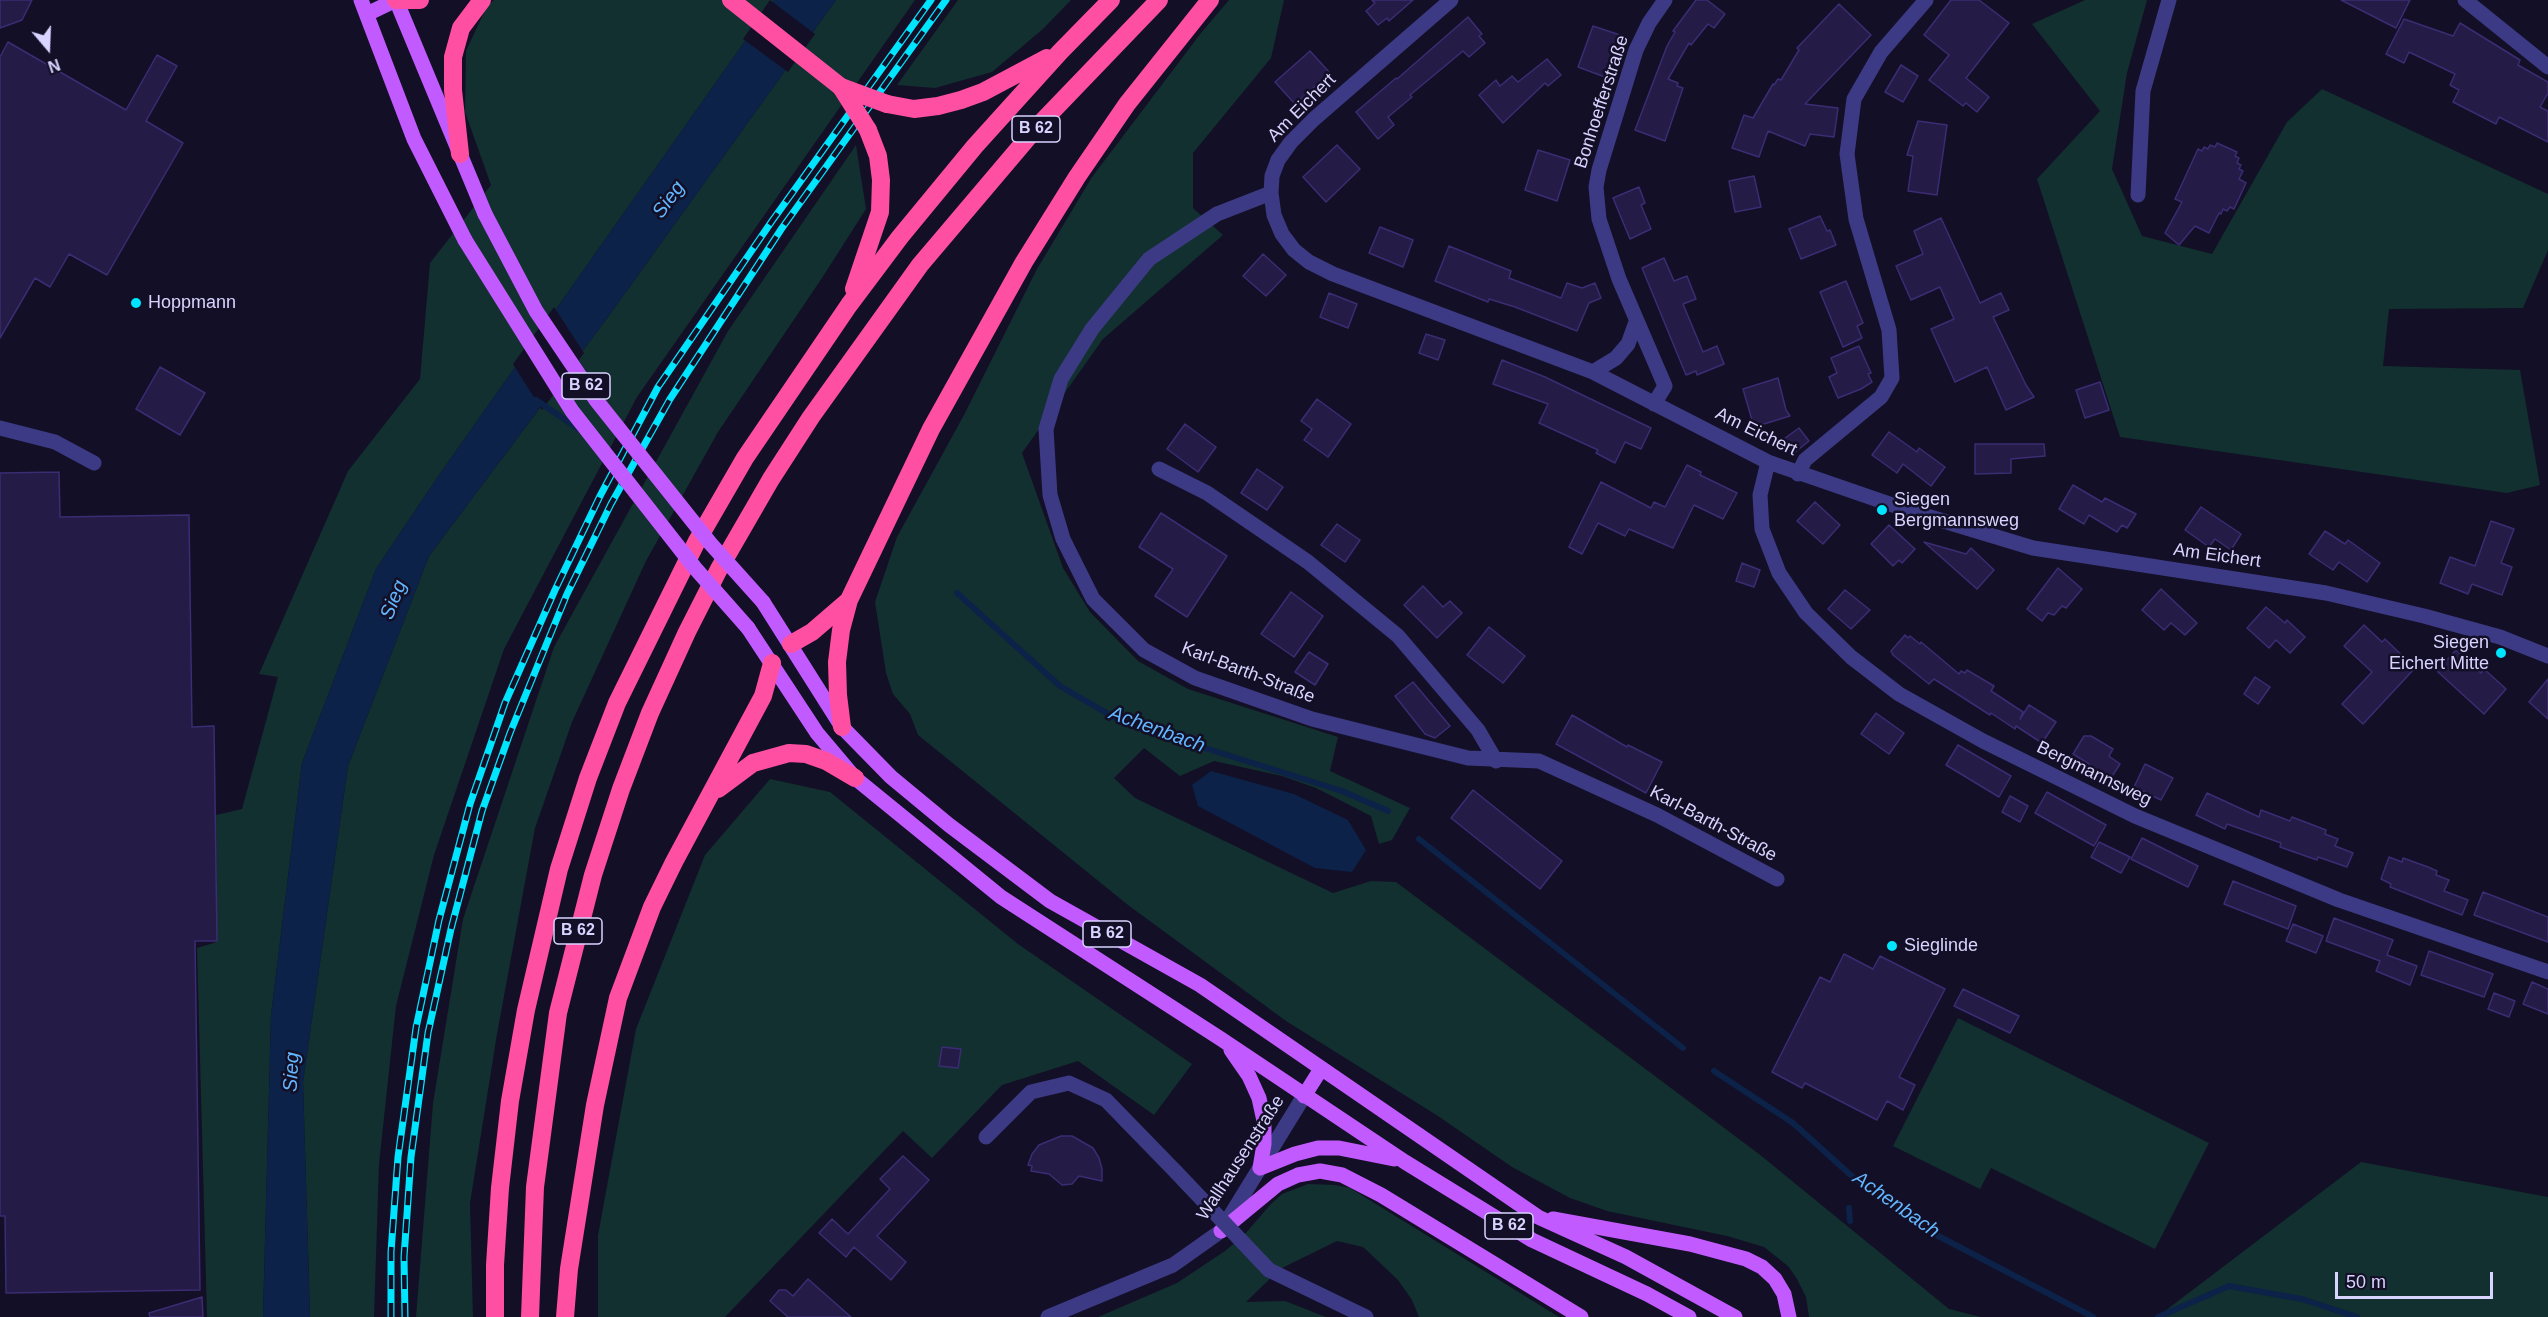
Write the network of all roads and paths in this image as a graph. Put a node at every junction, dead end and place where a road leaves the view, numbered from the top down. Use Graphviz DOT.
graph roads {
  1 [pos="396,0"];
  2 [pos="420,0"];
  3 [pos="482,0"];
  4 [pos="731,0"];
  5 [pos="1111,0"];
  6 [pos="1159,0"];
  7 [pos="1210,0"];
  8 [pos="1451,0"];
  9 [pos="1665,0"];
  10 [pos="1926,0"];
  11 [pos="2169,0"];
  12 [pos="2465,0"];
  13 [pos="364,7"];
  14 [pos="1060,52"];
  15 [pos="2548,67"];
  16 [pos="841,87"];
  17 [pos="460,154"];
  18 [pos="1270,193"];
  19 [pos="2138,195"];
  20 [pos="849,305"];
  21 [pos="1636,322"];
  22 [pos="1593,372"];
  23 [pos="1654,404"];
  24 [pos="0,428"];
  25 [pos="1768,462"];
  26 [pos="94,464"];
  27 [pos="1159,469"];
  28 [pos="1798,474"];
  29 [pos="849,600"];
  30 [pos="791,644"];
  31 [pos="2548,656"];
  32 [pos="772,663"];
  33 [pos="842,727"];
  34 [pos="1496,761"];
  35 [pos="855,778"];
  36 [pos="710,796"];
  37 [pos="1777,879"];
  38 [pos="2548,972"];
  39 [pos="1221,1039"];
  40 [pos="1321,1069"];
  41 [pos="1304,1096"];
  42 [pos="986,1137"];
  43 [pos="1405,1162"];
  44 [pos="1260,1168"];
  45 [pos="1538,1216"];
  46 [pos="1221,1231"];
  47 [pos="495,1317"];
  48 [pos="530,1317"];
  49 [pos="565,1317"];
  50 [pos="1048,1317"];
  51 [pos="1366,1317"];
  52 [pos="1581,1317"];
  53 [pos="1689,1317"];
  54 [pos="1735,1317"];
  55 [pos="1789,1317"];
  1 -- 2 [label="highway, B 62"];
  1 -- 13 [label="main road, B 62"];
  1 -- 17 [label="main road, B 62"];
  3 -- 17 [label="highway, B 62"];
  4 -- 16 [label="highway, B 62"];
  5 -- 14 [label="highway, B 62"];
  6 -- 48 [label="highway, B 62"];
  7 -- 29 [label="highway, B 62"];
  8 -- 18 [label="street, Am Eichert"];
  9 -- 21 [label="street, Bonhoefferstraße"];
  10 -- 28 [label="street"];
  11 -- 19 [label="street"];
  12 -- 15 [label="street"];
  13 -- 32 [label="main road, B 62, bridge"];
  14 -- 16 [label="highway, B 62, bridge"];
  14 -- 20 [label="highway, B 62"];
  16 -- 20 [label="highway, B 62, bridge"];
  17 -- 30 [label="main road, B 62, bridge"];
  18 -- 22 [label="street, Am Eichert"];
  18 -- 34 [label="street, Karl-Barth-Straße"];
  20 -- 47 [label="highway, B 62"];
  21 -- 22 [label="street"];
  21 -- 23 [label="street, Bonhoefferstraße"];
  22 -- 23 [label="street, Am Eichert"];
  23 -- 25 [label="street, Am Eichert"];
  24 -- 26 [label="street"];
  25 -- 28 [label="street, Am Eichert"];
  25 -- 38 [label="street, Bergmannsweg"];
  27 -- 34 [label="street"];
  28 -- 31 [label="street, Am Eichert"];
  29 -- 30 [label="highway, B 62"];
  29 -- 33 [label="highway, B 62"];
  30 -- 32 [label="main road, B 62"];
  30 -- 33 [label="main road, B 62"];
  32 -- 35 [label="main road, B 62"];
  32 -- 36 [label="highway, B 62"];
  33 -- 40 [label="main road, B 62"];
  34 -- 37 [label="street, Karl-Barth-Straße"];
  35 -- 36 [label="highway, B 62"];
  35 -- 39 [label="main road, B 62"];
  36 -- 49 [label="highway, B 62"];
  39 -- 41 [label="main road, B 62"];
  39 -- 44 [label="main road"];
  40 -- 41 [label="main road"];
  40 -- 45 [label="main road, B 62"];
  41 -- 43 [label="main road, B 62"];
  41 -- 44 [label="street, Wallhausenstraße"];
  42 -- 51 [label="street, bridge"];
  43 -- 44 [label="main road"];
  43 -- 53 [label="main road, B 62"];
  44 -- 46 [label="street, Wallhausenstraße"];
  45 -- 54 [label="main road, B 62"];
  45 -- 55 [label="main road"];
  46 -- 50 [label="street, Wallhausenstraße"];
  46 -- 52 [label="main road"];
}
